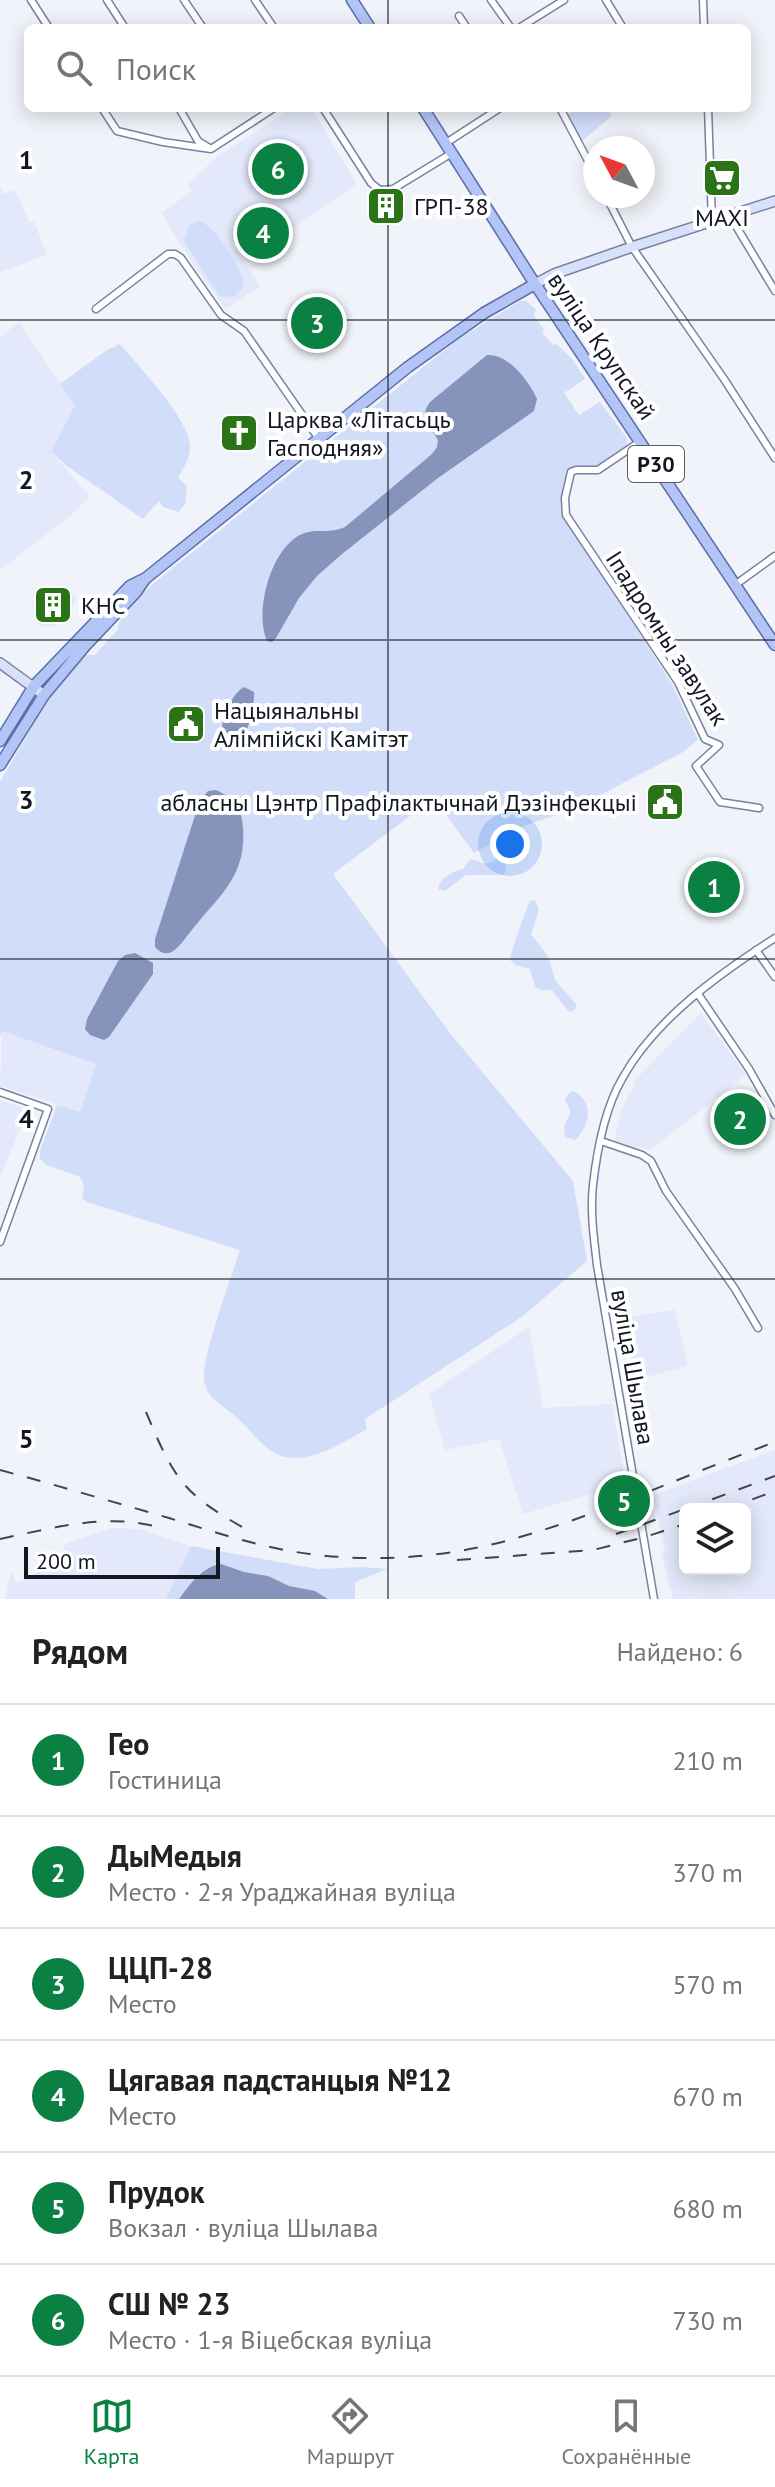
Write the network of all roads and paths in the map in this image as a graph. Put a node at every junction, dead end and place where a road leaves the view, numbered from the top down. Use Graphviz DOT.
graph roads {
  1 [pos="31,0"];
  2 [pos="107,0"];
  3 [pos="184,0"];
  4 [pos="255,0"];
  5 [pos="352,0"];
  6 [pos="491,0"];
  7 [pos="564,0"];
  8 [pos="606,0"];
  9 [pos="703,0"];
  10 [pos="459,16"];
  11 [pos="46,24"];
  12 [pos="122,24"];
  13 [pos="200,24"];
  14 [pos="271,24"];
  15 [pos="367,24"];
  16 [pos="464,24"];
  17 [pos="508,24"];
  18 [pos="525,24"];
  19 [pos="621,24"];
  20 [pos="704,24"];
  21 [pos="105,112"];
  22 [pos="181,112"];
  23 [pos="258,112"];
  24 [pos="326,112"];
  25 [pos="426,112"];
  26 [pos="495,112"];
  27 [pos="562,112"];
  28 [pos="708,112"];
  29 [pos="449,148"];
  30 [pos="211,149"];
  31 [pos="583,151"];
  32 [pos="775,201"];
  33 [pos="612,208"];
  34 [pos="730,216"];
  35 [pos="712,222"];
  36 [pos="632,247"];
  37 [pos="535,284"];
  38 [pos="775,291"];
  39 [pos="96,309"];
  40 [pos="319,439"];
  41 [pos="641,441"];
  42 [pos="775,458"];
  43 [pos="775,556"];
  44 [pos="146,578"];
  45 [pos="735,585"];
  46 [pos="775,645"];
  47 [pos="0,663"];
  48 [pos="34,686"];
  49 [pos="44,695"];
  50 [pos="0,741"];
  51 [pos="0,765"];
  52 [pos="759,808"];
  53 [pos="775,938"];
  54 [pos="756,950"];
  55 [pos="775,977"];
  56 [pos="698,994"];
  57 [pos="0,1092"];
  58 [pos="775,1115"];
  59 [pos="601,1141"];
  60 [pos="0,1242"];
  61 [pos="758,1328"];
  62 [pos="654,1599"];
  1 -- 11 [label="street"];
  2 -- 12 [label="street"];
  3 -- 13 [label="street"];
  4 -- 14 [label="street"];
  5 -- 15 [label="main road"];
  6 -- 17 [label="street"];
  7 -- 18 [label="street"];
  8 -- 19 [label="street"];
  9 -- 20 [label="street"];
  10 -- 16 [label="street"];
  21 -- 30 [label="street"];
  22 -- 30 [label="street"];
  23 -- 30 [label="street"];
  24 -- 29 [label="street"];
  25 -- 29 [label="main road, вуліца Крупскай / Р30"];
  26 -- 29 [label="street"];
  27 -- 31 [label="street"];
  28 -- 35 [label="street"];
  29 -- 37 [label="main road, вуліца Крупскай / Р30"];
  32 -- 34 [label="street"];
  33 -- 36 [label="street"];
  34 -- 35 [label="street"];
  34 -- 38 [label="street"];
  35 -- 36 [label="street"];
  36 -- 37 [label="street"];
  36 -- 42 [label="street"];
  37 -- 40 [label="main road"];
  37 -- 41 [label="main road, вуліца Крупскай / Р30"];
  39 -- 40 [label="street"];
  40 -- 44 [label="main road"];
  41 -- 45 [label="main road, вуліца Крупскай / Р30"];
  41 -- 52 [label="street, Іпадромны завулак"];
  43 -- 45 [label="street"];
  44 -- 48 [label="main road"];
  44 -- 49 [label="main road"];
  45 -- 46 [label="main road, вуліца Крупскай / Р30"];
  47 -- 48 [label="street"];
  48 -- 49 [label="street"];
  48 -- 50 [label="main road"];
  49 -- 51 [label="main road"];
  53 -- 54 [label="street, вуліца Шылава"];
  54 -- 55 [label="street"];
  54 -- 56 [label="street, вуліца Шылава"];
  56 -- 58 [label="street"];
  56 -- 59 [label="street, вуліца Шылава"];
  57 -- 60 [label="street"];
  59 -- 61 [label="street"];
  59 -- 62 [label="street, вуліца Шылава"];
}
